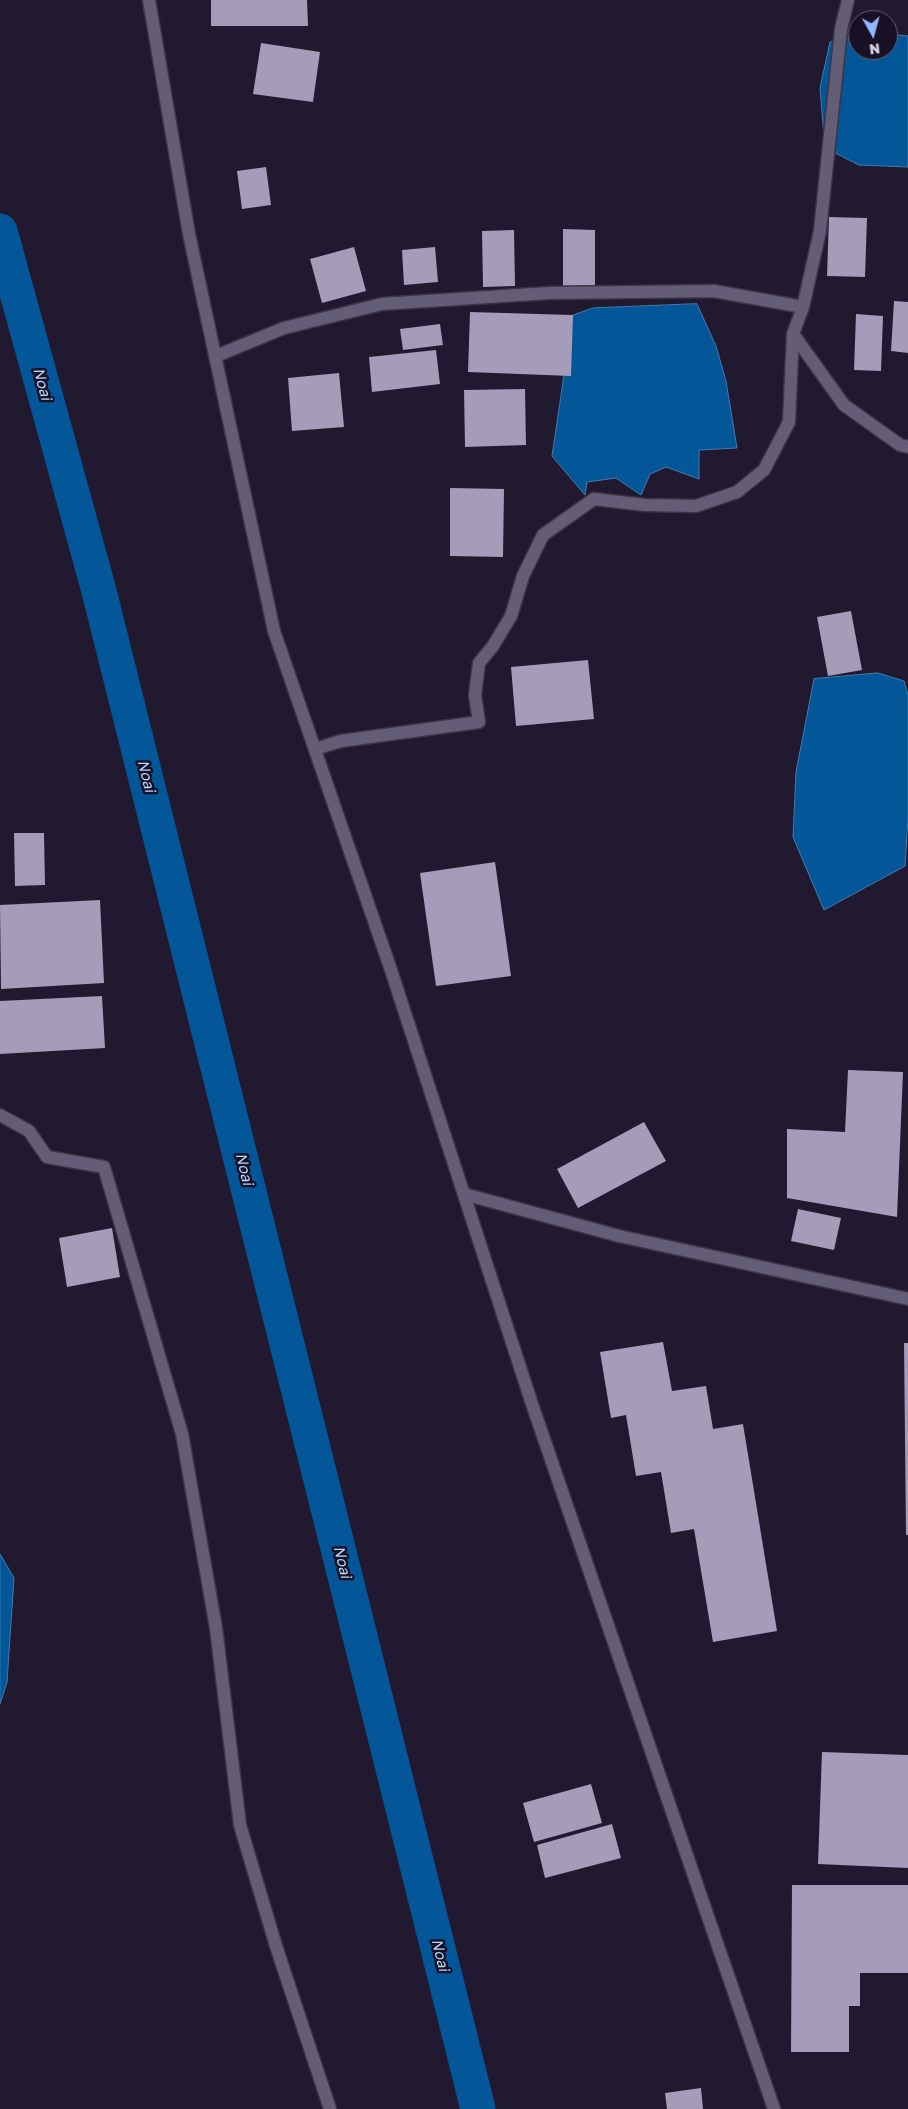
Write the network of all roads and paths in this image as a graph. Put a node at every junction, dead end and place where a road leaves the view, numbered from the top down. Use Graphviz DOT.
graph roads {
  1 [pos="150,0"];
  2 [pos="848,0"];
  3 [pos="803,307"];
  4 [pos="793,334"];
  5 [pos="216,356"];
  6 [pos="908,447"];
  7 [pos="315,750"];
  8 [pos="0,1115"];
  9 [pos="464,1194"];
  10 [pos="908,1299"];
  11 [pos="330,2109"];
  12 [pos="774,2109"];
  1 -- 5 [label="street"];
  2 -- 3 [label="street"];
  3 -- 4 [label="street"];
  3 -- 5 [label="street"];
  4 -- 6 [label="street"];
  4 -- 7 [label="street"];
  5 -- 7 [label="street"];
  7 -- 9 [label="street"];
  8 -- 11 [label="street"];
  9 -- 10 [label="street"];
  9 -- 12 [label="street"];
}
